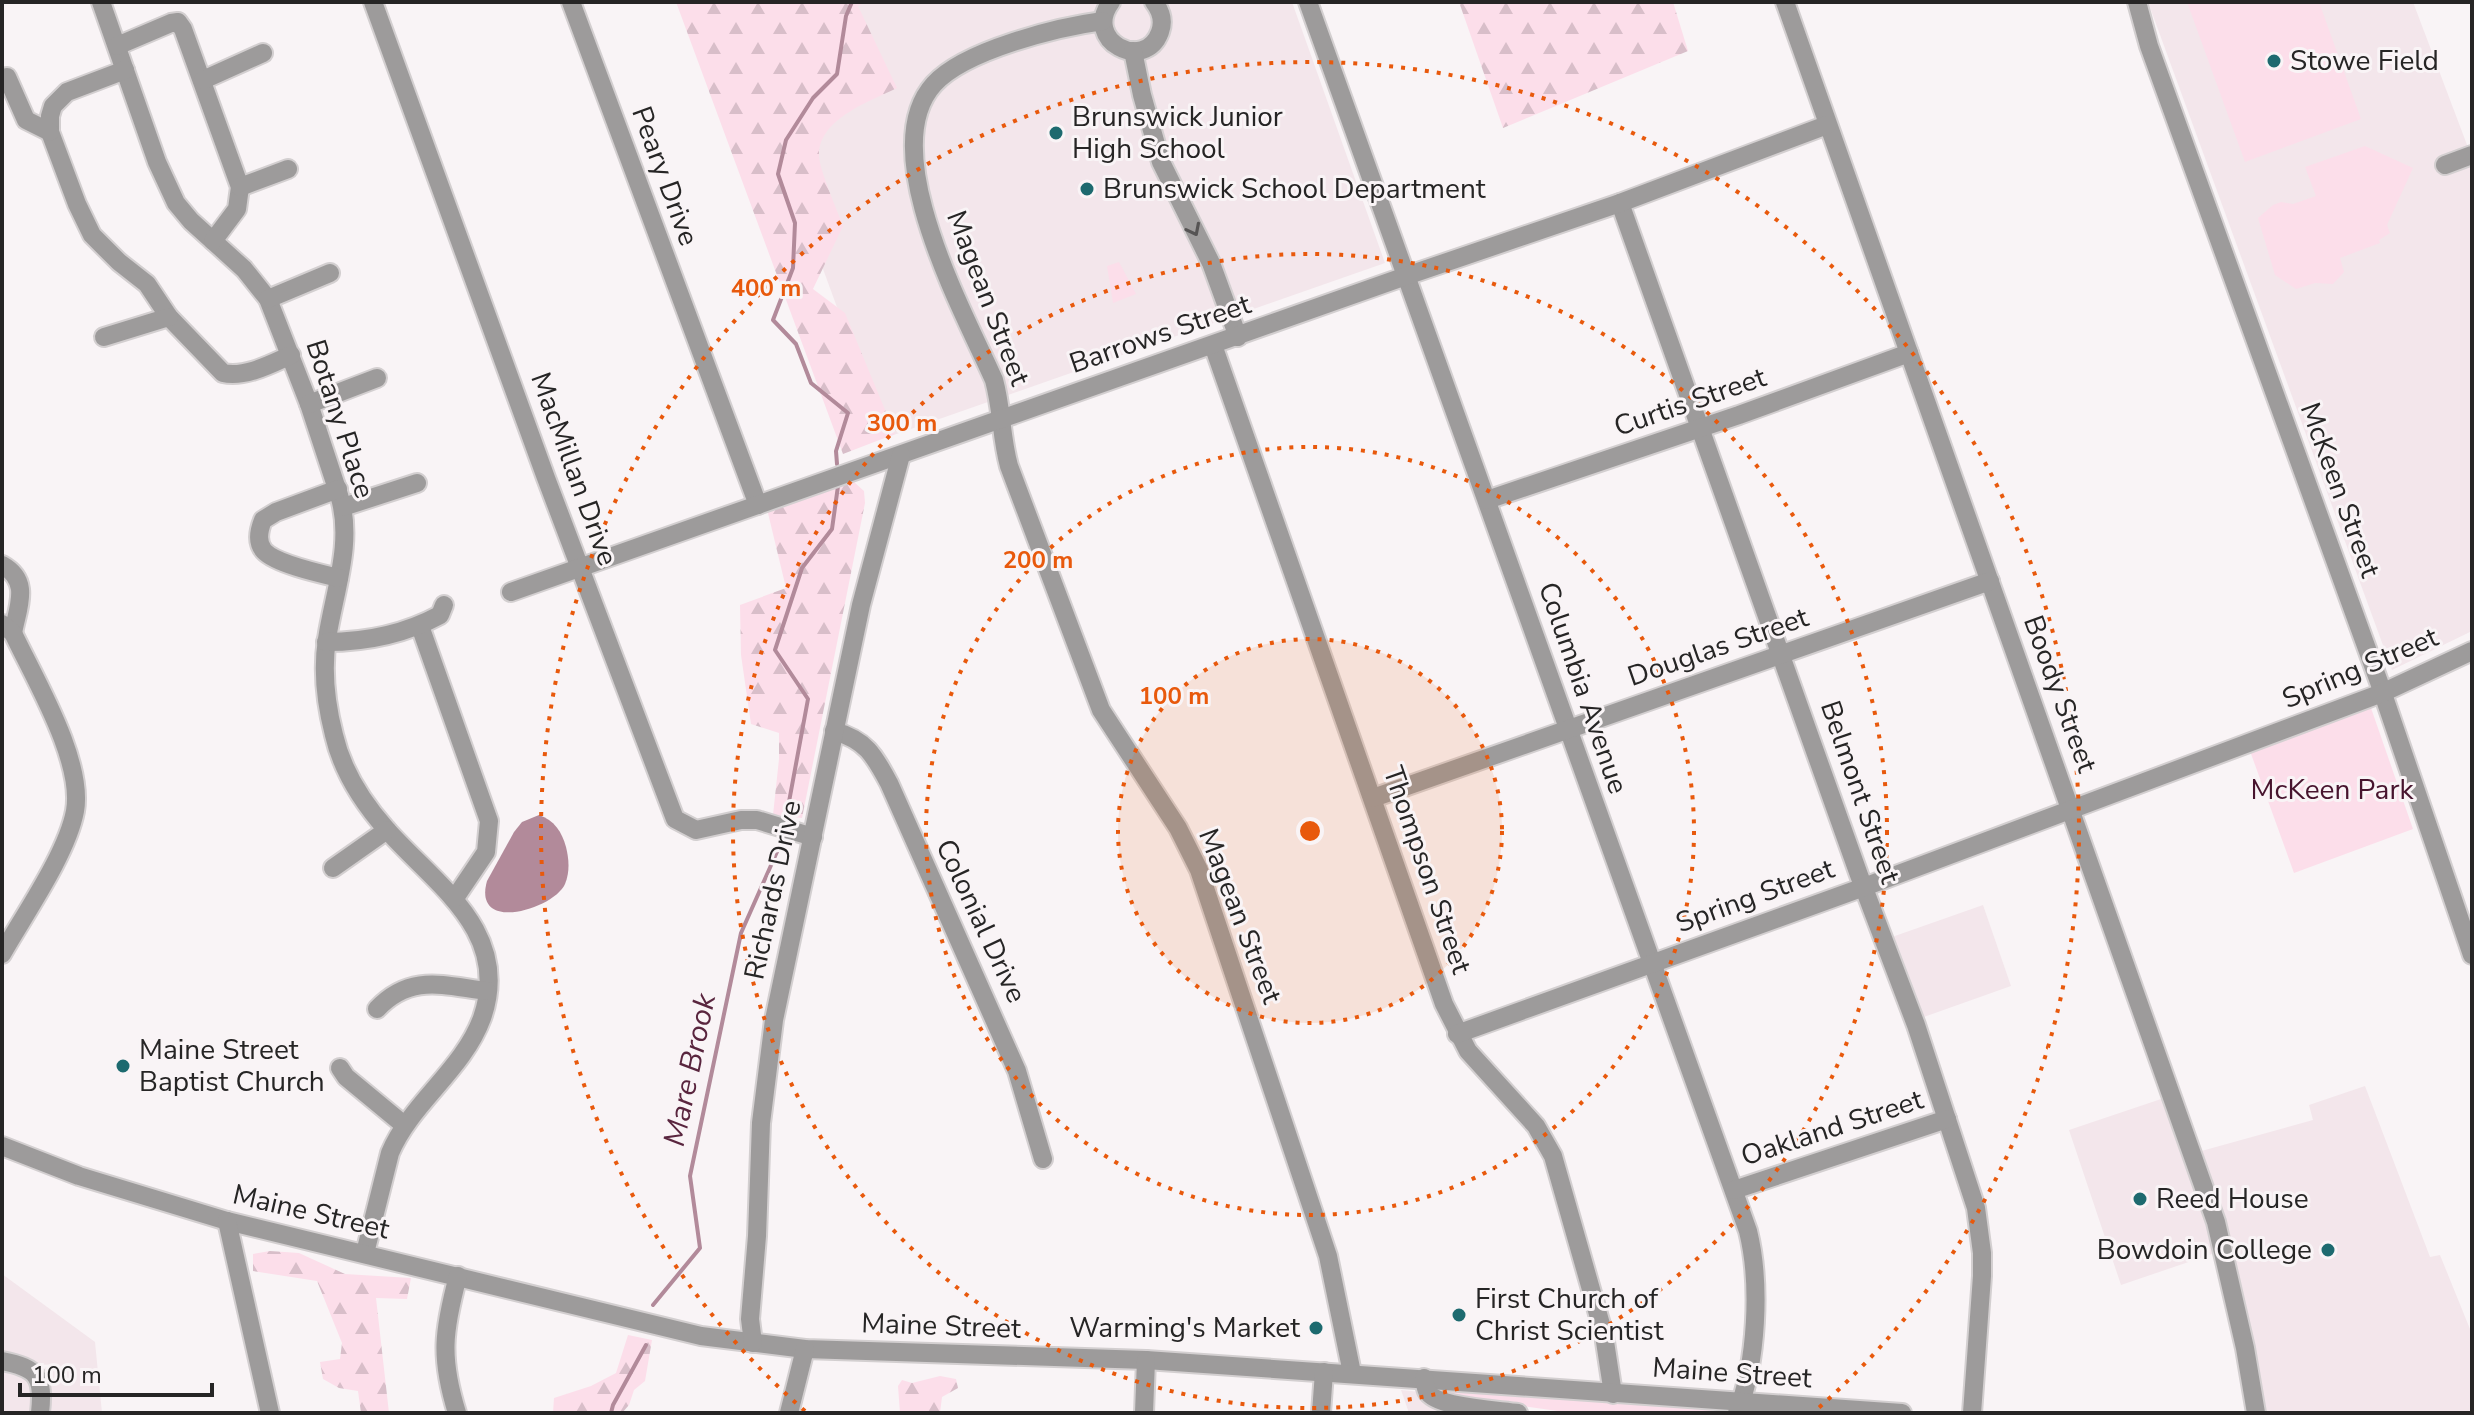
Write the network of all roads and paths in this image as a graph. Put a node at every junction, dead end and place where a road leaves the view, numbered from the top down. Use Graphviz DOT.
graph roads {
  1 [pos="101,2"];
  2 [pos="373,2"];
  3 [pos="571,2"];
  4 [pos="1111,2"];
  5 [pos="1308,2"];
  6 [pos="1785,2"];
  7 [pos="2129,2"];
  8 [pos="2137,2"];
  9 [pos="1159,3"];
  10 [pos="1103,21"];
  11 [pos="117,46"];
  12 [pos="2149,46"];
  13 [pos="1133,51"];
  14 [pos="263,53"];
  15 [pos="125,70"];
  16 [pos="7,77"];
  17 [pos="203,80"];
  18 [pos="1827,125"];
  19 [pos="50,132"];
  20 [pos="2472,155"];
  21 [pos="2445,165"];
  22 [pos="288,169"];
  23 [pos="240,187"];
  24 [pos="1620,203"];
  25 [pos="213,241"];
  26 [pos="330,273"];
  27 [pos="1406,276"];
  28 [pos="268,299"];
  29 [pos="169,317"];
  30 [pos="104,337"];
  31 [pos="1238,337"];
  32 [pos="1213,345"];
  33 [pos="1909,353"];
  34 [pos="291,355"];
  35 [pos="377,378"];
  36 [pos="309,404"];
  37 [pos="1001,419"];
  38 [pos="1700,428"];
  39 [pos="901,455"];
  40 [pos="417,483"];
  41 [pos="340,498"];
  42 [pos="1487,500"];
  43 [pos="758,505"];
  44 [pos="2,565"];
  45 [pos="580,568"];
  46 [pos="339,578"];
  47 [pos="1990,581"];
  48 [pos="511,592"];
  49 [pos="444,605"];
  50 [pos="420,626"];
  51 [pos="8,629"];
  52 [pos="326,642"];
  53 [pos="2472,651"];
  54 [pos="1781,655"];
  55 [pos="2382,693"];
  56 [pos="1567,729"];
  57 [pos="834,731"];
  58 [pos="1373,798"];
  59 [pos="2071,810"];
  60 [pos="387,830"];
  61 [pos="813,837"];
  62 [pos="333,868"];
  63 [pos="1864,887"];
  64 [pos="455,898"];
  65 [pos="2,954"];
  66 [pos="2472,955"];
  67 [pos="1651,964"];
  68 [pos="487,991"];
  69 [pos="377,1009"];
  70 [pos="1457,1034"];
  71 [pos="340,1068"];
  72 [pos="1947,1119"];
  73 [pos="404,1125"];
  74 [pos="2,1146"];
  75 [pos="1043,1159"];
  76 [pos="1734,1190"];
  77 [pos="227,1221"];
  78 [pos="365,1253"];
  79 [pos="458,1276"];
  80 [pos="753,1343"];
  81 [pos="805,1349"];
  82 [pos="1146,1360"];
  83 [pos="2,1361"];
  84 [pos="1324,1372"];
  85 [pos="1352,1373"];
  86 [pos="1424,1378"];
  87 [pos="1613,1394"];
  88 [pos="1739,1407"];
  89 [pos="40,1413"];
  90 [pos="270,1413"];
  91 [pos="457,1413"];
  92 [pos="789,1413"];
  93 [pos="1144,1413"];
  94 [pos="1321,1413"];
  95 [pos="1518,1413"];
  96 [pos="1902,1413"];
  97 [pos="1972,1413"];
  98 [pos="2256,1413"];
  1 -- 11 [label="street, Botany Place"];
  2 -- 45 [label="street, MacMillan Drive"];
  3 -- 43 [label="street, Peary Drive"];
  4 -- 10 [label="street"];
  5 -- 27 [label="street, Columbia Avenue"];
  6 -- 18 [label="street, Boody Street"];
  7 -- 12 [label="street, McKeen Street"];
  8 -- 12 [label="street, McKeen Street"];
  9 -- 13 [label="street"];
  10 -- 13 [label="street"];
  10 -- 37 [label="street, Magean Street"];
  11 -- 15 [label="street, Botany Place"];
  11 -- 17 [label="street"];
  12 -- 55 [label="street, McKeen Street"];
  13 -- 31 [label="street, one-way"];
  14 -- 17 [label="street"];
  15 -- 19 [label="street"];
  15 -- 25 [label="street, Botany Place"];
  16 -- 19 [label="street"];
  17 -- 23 [label="street"];
  18 -- 24 [label="street, Barrows Street"];
  18 -- 33 [label="street, Boody Street"];
  19 -- 29 [label="street"];
  20 -- 21 [label="street"];
  22 -- 23 [label="street"];
  23 -- 25 [label="street"];
  24 -- 27 [label="street, Barrows Street"];
  24 -- 38 [label="street, Belmont Street"];
  25 -- 28 [label="street, Botany Place"];
  26 -- 28 [label="street"];
  27 -- 31 [label="street, Barrows Street"];
  27 -- 42 [label="street, Columbia Avenue"];
  28 -- 34 [label="street, Botany Place"];
  29 -- 30 [label="street"];
  29 -- 34 [label="street"];
  31 -- 32 [label="street, Barrows Street"];
  32 -- 37 [label="street, Barrows Street"];
  32 -- 58 [label="street, Thompson Street"];
  33 -- 38 [label="street, Curtis Street"];
  33 -- 47 [label="street, Boody Street"];
  34 -- 36 [label="street, Botany Place"];
  35 -- 36 [label="street"];
  36 -- 41 [label="street, Botany Place"];
  37 -- 39 [label="street, Barrows Street"];
  37 -- 85 [label="street, Magean Street"];
  38 -- 42 [label="street, Curtis Street"];
  38 -- 54 [label="street, Belmont Street"];
  39 -- 43 [label="street, Barrows Street"];
  39 -- 57 [label="street, Richards Drive"];
  40 -- 41 [label="street"];
  41 -- 46 [label="street, Botany Place"];
  41 -- 46 [label="street"];
  42 -- 56 [label="street, Columbia Avenue"];
  43 -- 45 [label="street, Barrows Street"];
  44 -- 51 [label="street"];
  45 -- 48 [label="street, Barrows Street"];
  45 -- 61 [label="street, MacMillan Drive"];
  46 -- 52 [label="street, Botany Place"];
  47 -- 54 [label="street, Douglas Street"];
  47 -- 59 [label="street, Boody Street"];
  49 -- 50 [label="street"];
  50 -- 52 [label="street"];
  50 -- 64 [label="street"];
  51 -- 65 [label="street"];
  52 -- 60 [label="street, Botany Place"];
  53 -- 55 [label="street, Spring Street"];
  54 -- 56 [label="street, Douglas Street"];
  54 -- 63 [label="street, Belmont Street"];
  55 -- 59 [label="street, Spring Street"];
  55 -- 66 [label="street, McKeen Street"];
  56 -- 58 [label="street, Douglas Street"];
  56 -- 67 [label="street, Columbia Avenue"];
  57 -- 61 [label="street, Richards Drive"];
  57 -- 75 [label="street, Colonial Drive"];
  58 -- 70 [label="street, Thompson Street"];
  59 -- 63 [label="street, Spring Street"];
  59 -- 98 [label="street, Boody Street"];
  60 -- 62 [label="street"];
  60 -- 64 [label="street, Botany Place"];
  61 -- 80 [label="street, Richards Drive"];
  63 -- 67 [label="street, Spring Street"];
  63 -- 72 [label="street, Belmont Street"];
  64 -- 68 [label="street, Botany Place"];
  67 -- 70 [label="street, Spring Street"];
  67 -- 76 [label="street, Columbia Avenue"];
  68 -- 69 [label="street"];
  68 -- 73 [label="street, Botany Place"];
  70 -- 87 [label="street, Thompson Street"];
  71 -- 73 [label="street"];
  72 -- 76 [label="street, Oakland Street"];
  72 -- 97 [label="street, Belmont Street"];
  73 -- 78 [label="street, Botany Place"];
  74 -- 77 [label="street, Maine Street"];
  76 -- 88 [label="street, Columbia Avenue"];
  77 -- 78 [label="street, Maine Street"];
  77 -- 90 [label="street"];
  78 -- 79 [label="street, Maine Street"];
  79 -- 80 [label="street, Maine Street"];
  79 -- 91 [label="street"];
  80 -- 81 [label="street, Maine Street"];
  81 -- 82 [label="street, Maine Street"];
  81 -- 92 [label="street"];
  82 -- 84 [label="street, Maine Street"];
  82 -- 93 [label="street"];
  83 -- 89 [label="street"];
  84 -- 85 [label="street, Maine Street"];
  84 -- 94 [label="street"];
  85 -- 86 [label="street, Maine Street"];
  86 -- 87 [label="street, Maine Street"];
  86 -- 95 [label="street"];
  87 -- 88 [label="street, Maine Street"];
  88 -- 96 [label="street, Maine Street"];
}
